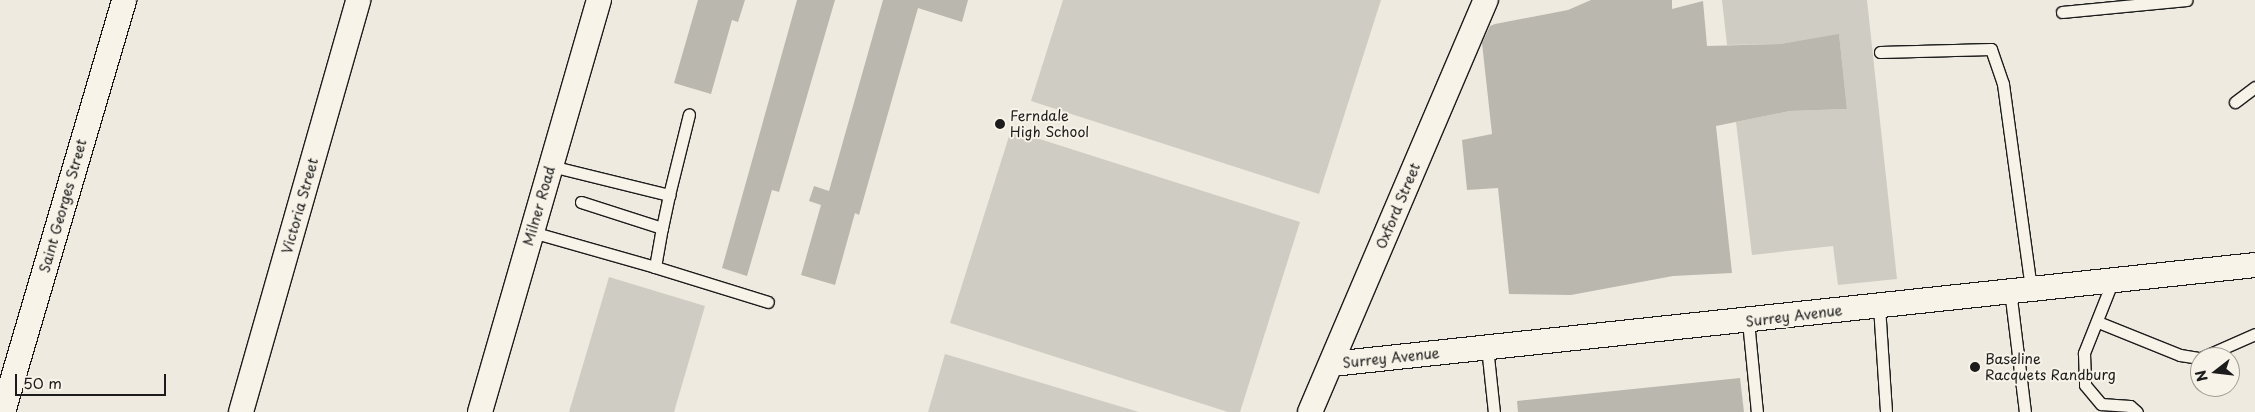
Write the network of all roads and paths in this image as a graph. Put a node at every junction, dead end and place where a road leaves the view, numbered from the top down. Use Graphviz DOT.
graph roads {
  1 [pos="124,0"];
  2 [pos="358,0"];
  3 [pos="599,0"];
  4 [pos="1488,0"];
  5 [pos="2186,0"];
  6 [pos="2062,12"];
  7 [pos="1880,52"];
  8 [pos="2255,87"];
  9 [pos="2235,102"];
  10 [pos="689,114"];
  11 [pos="551,166"];
  12 [pos="670,195"];
  13 [pos="581,202"];
  14 [pos="662,228"];
  15 [pos="532,232"];
  16 [pos="2255,265"];
  17 [pos="655,267"];
  18 [pos="2113,280"];
  19 [pos="2021,289"];
  20 [pos="768,302"];
  21 [pos="1879,306"];
  22 [pos="1748,321"];
  23 [pos="2098,322"];
  24 [pos="2255,334"];
  25 [pos="1487,347"];
  26 [pos="2224,347"];
  27 [pos="2190,356"];
  28 [pos="1332,364"];
  29 [pos="3,412"];
  30 [pos="241,412"];
  31 [pos="480,412"];
  32 [pos="1310,412"];
  33 [pos="1494,412"];
  34 [pos="1757,412"];
  35 [pos="1886,412"];
  36 [pos="2024,412"];
  37 [pos="2137,412"];
  1 -- 29 [label="street, Saint Georges Street"];
  2 -- 30 [label="street, Victoria Street"];
  3 -- 11 [label="street, Milner Road"];
  4 -- 28 [label="street, Oxford Street"];
  5 -- 6 [label="lane"];
  7 -- 19 [label="lane"];
  8 -- 9 [label="lane"];
  10 -- 12 [label="lane"];
  11 -- 12 [label="lane"];
  11 -- 15 [label="street, Milner Road"];
  12 -- 14 [label="lane"];
  13 -- 14 [label="lane"];
  14 -- 17 [label="lane"];
  15 -- 17 [label="lane"];
  15 -- 31 [label="street, Milner Road"];
  16 -- 18 [label="street, Surrey Avenue"];
  17 -- 20 [label="lane"];
  18 -- 19 [label="street, Surrey Avenue"];
  18 -- 23 [label="lane"];
  19 -- 21 [label="street, Surrey Avenue"];
  19 -- 36 [label="lane"];
  21 -- 22 [label="street, Surrey Avenue"];
  21 -- 35 [label="lane"];
  22 -- 25 [label="street, Surrey Avenue"];
  22 -- 34 [label="lane"];
  23 -- 27 [label="lane"];
  23 -- 37 [label="lane"];
  24 -- 26 [label="lane"];
  25 -- 28 [label="street, Surrey Avenue"];
  25 -- 33 [label="lane"];
  28 -- 32 [label="street, Oxford Street"];
}
